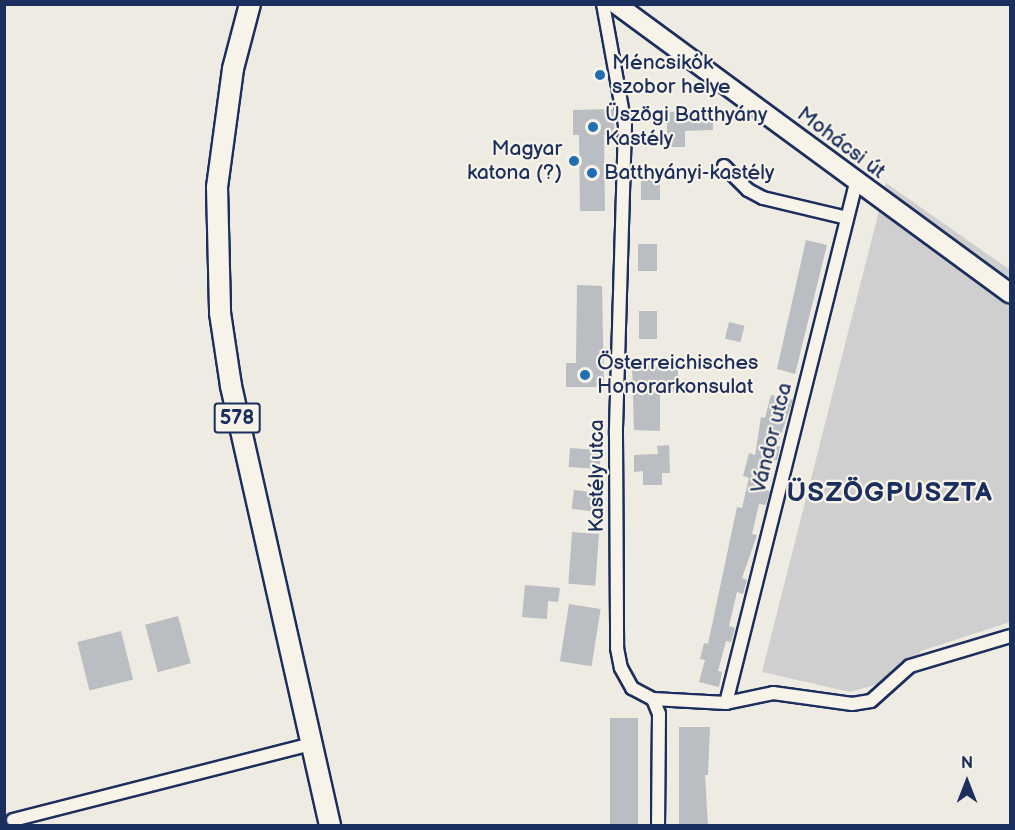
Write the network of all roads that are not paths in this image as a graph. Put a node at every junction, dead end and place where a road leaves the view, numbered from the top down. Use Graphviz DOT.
graph roads {
  1 [pos="250,4"];
  2 [pos="603,4"];
  3 [pos="616,4"];
  4 [pos="724,166"];
  5 [pos="856,183"];
  6 [pos="847,218"];
  7 [pos="1011,293"];
  8 [pos="1011,636"];
  9 [pos="653,699"];
  10 [pos="726,703"];
  11 [pos="312,744"];
  12 [pos="13,820"];
  13 [pos="330,825"];
  14 [pos="658,825"];
  1 -- 11 [label="main road, 578"];
  2 -- 9 [label="street, Kastély utca"];
  3 -- 5 [label="main road, Mohácsi út"];
  4 -- 6 [label="street"];
  5 -- 6 [label="street, Vándor utca"];
  5 -- 7 [label="main road, Mohácsi út"];
  6 -- 10 [label="street, Vándor utca"];
  8 -- 10 [label="street"];
  9 -- 10 [label="street"];
  9 -- 14 [label="street"];
  11 -- 12 [label="street"];
  11 -- 13 [label="main road, 578"];
}
